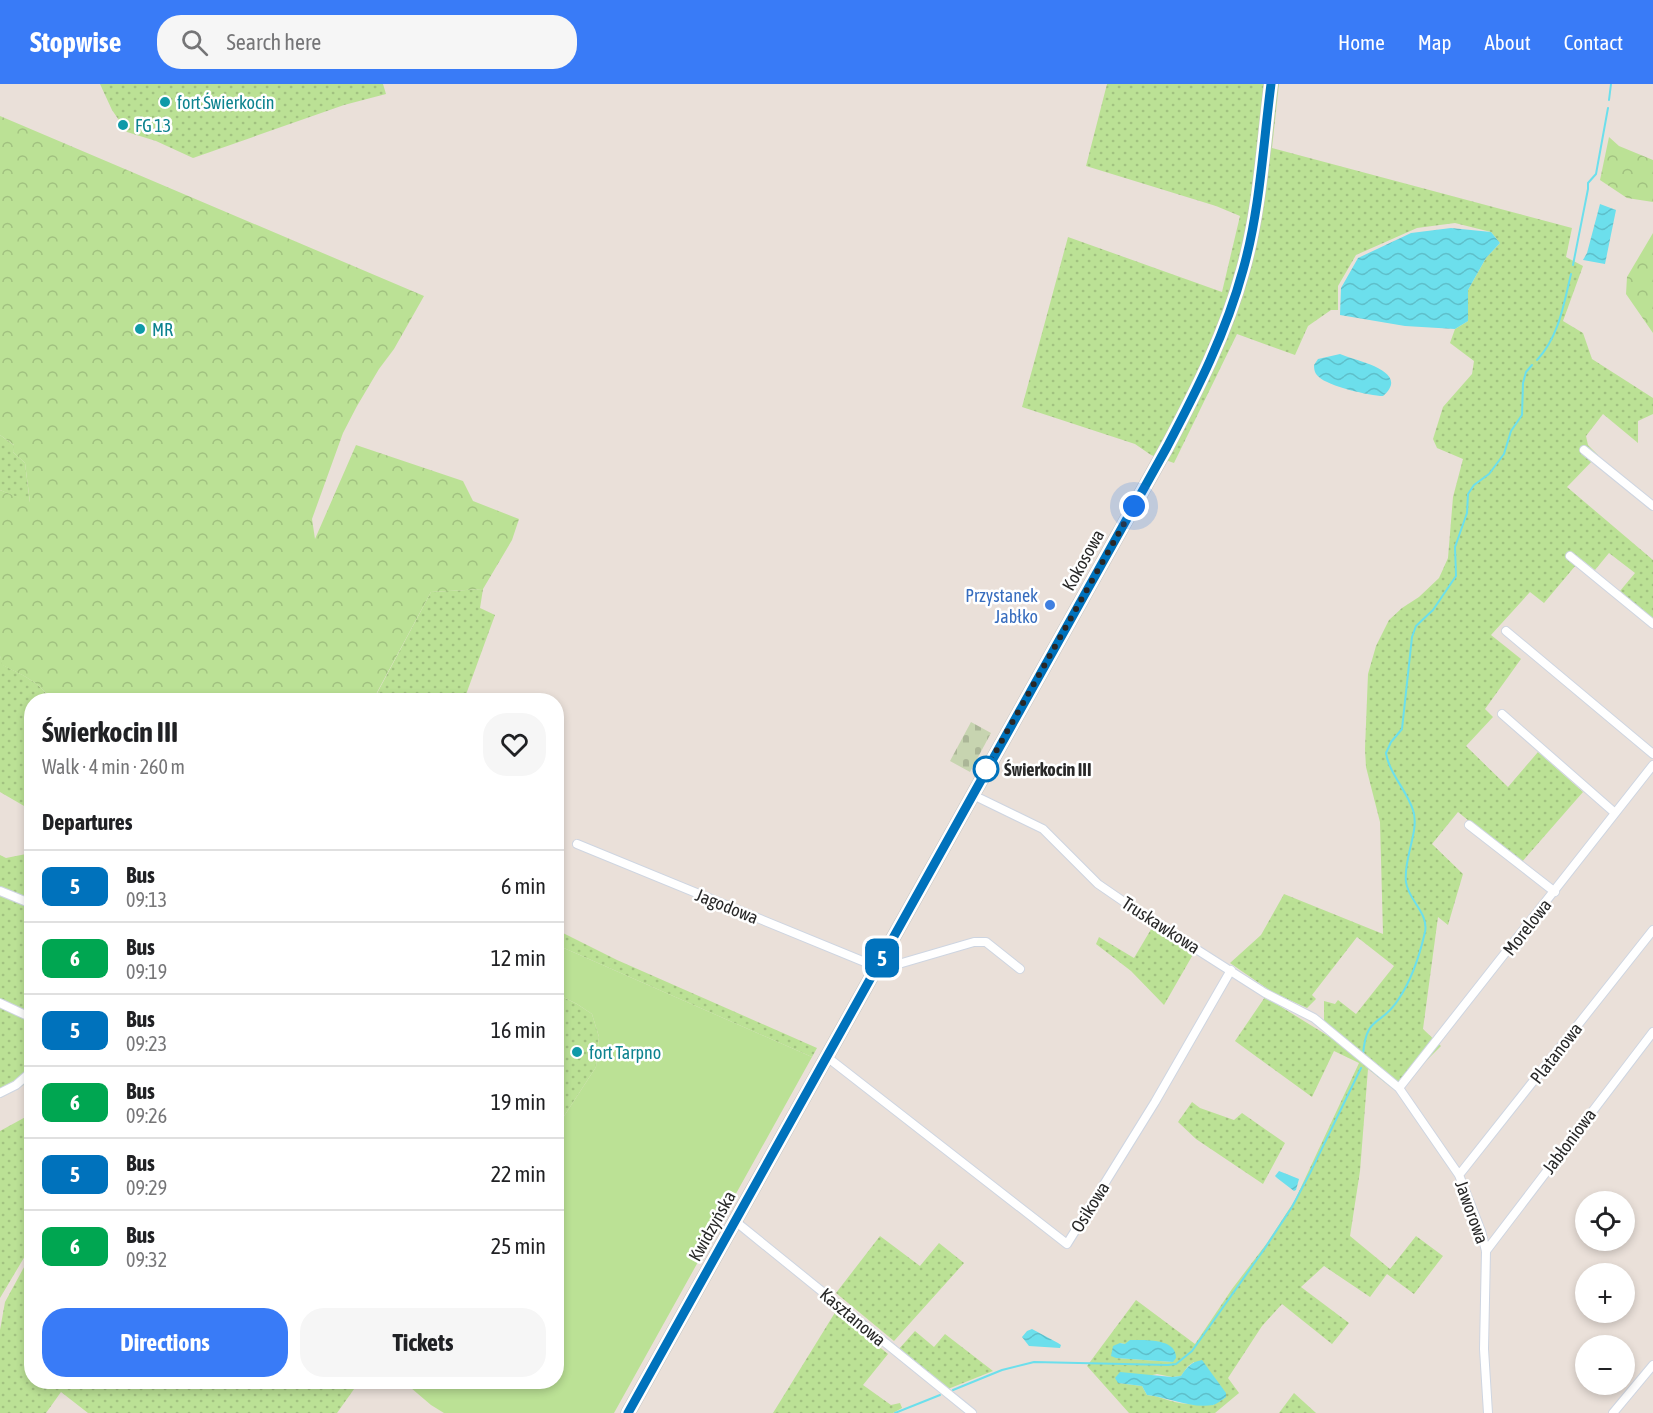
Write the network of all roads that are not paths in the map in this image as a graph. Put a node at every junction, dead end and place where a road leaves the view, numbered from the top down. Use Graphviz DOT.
graph roads {
  1 [pos="1270,84"];
  2 [pos="1584,450"];
  3 [pos="1653,506"];
  4 [pos="1570,556"];
  5 [pos="1653,624"];
  6 [pos="1506,631"];
  7 [pos="1503,714"];
  8 [pos="1653,754"];
  9 [pos="1653,765"];
  10 [pos="972,795"];
  11 [pos="1615,813"];
  12 [pos="1469,825"];
  13 [pos="577,844"];
  14 [pos="0,891"];
  15 [pos="1555,892"];
  16 [pos="24,901"];
  17 [pos="1653,930"];
  18 [pos="877,967"];
  19 [pos="1020,969"];
  20 [pos="1231,970"];
  21 [pos="0,1002"];
  22 [pos="24,1014"];
  23 [pos="1653,1032"];
  24 [pos="1353,1052"];
  25 [pos="827,1057"];
  26 [pos="24,1078"];
  27 [pos="1399,1088"];
  28 [pos="0,1093"];
  29 [pos="1460,1176"];
  30 [pos="735,1221"];
  31 [pos="1486,1251"];
  32 [pos="1653,1365"];
  33 [pos="628,1413"];
  34 [pos="972,1413"];
  35 [pos="1488,1413"];
  36 [pos="1613,1413"];
  1 -- 10 [label="main road, Kokosowa"];
  2 -- 3 [label="street"];
  4 -- 5 [label="street"];
  6 -- 8 [label="street"];
  7 -- 11 [label="street"];
  9 -- 11 [label="street, Morelowa"];
  10 -- 18 [label="main road, Kokosowa"];
  10 -- 20 [label="street, Truskawkowa"];
  11 -- 15 [label="street, Morelowa"];
  12 -- 15 [label="street"];
  13 -- 18 [label="street, Jagodowa"];
  14 -- 16 [label="street"];
  15 -- 27 [label="street, Morelowa"];
  17 -- 29 [label="street, Platanowa"];
  18 -- 19 [label="street"];
  18 -- 25 [label="main road, Kokosowa"];
  20 -- 24 [label="street, Truskawkowa"];
  20 -- 25 [label="street, Osikowa"];
  21 -- 22 [label="street"];
  23 -- 31 [label="street, Jabłoniowa"];
  24 -- 27 [label="street, Jaworowa"];
  25 -- 30 [label="main road, Kwidzyńska"];
  26 -- 28 [label="street"];
  27 -- 29 [label="street, Jaworowa"];
  29 -- 31 [label="street, Jaworowa"];
  30 -- 33 [label="main road, Kwidzyńska"];
  30 -- 34 [label="street, Kasztanowa"];
  31 -- 35 [label="street, Jaworowa"];
  32 -- 36 [label="street"];
}
